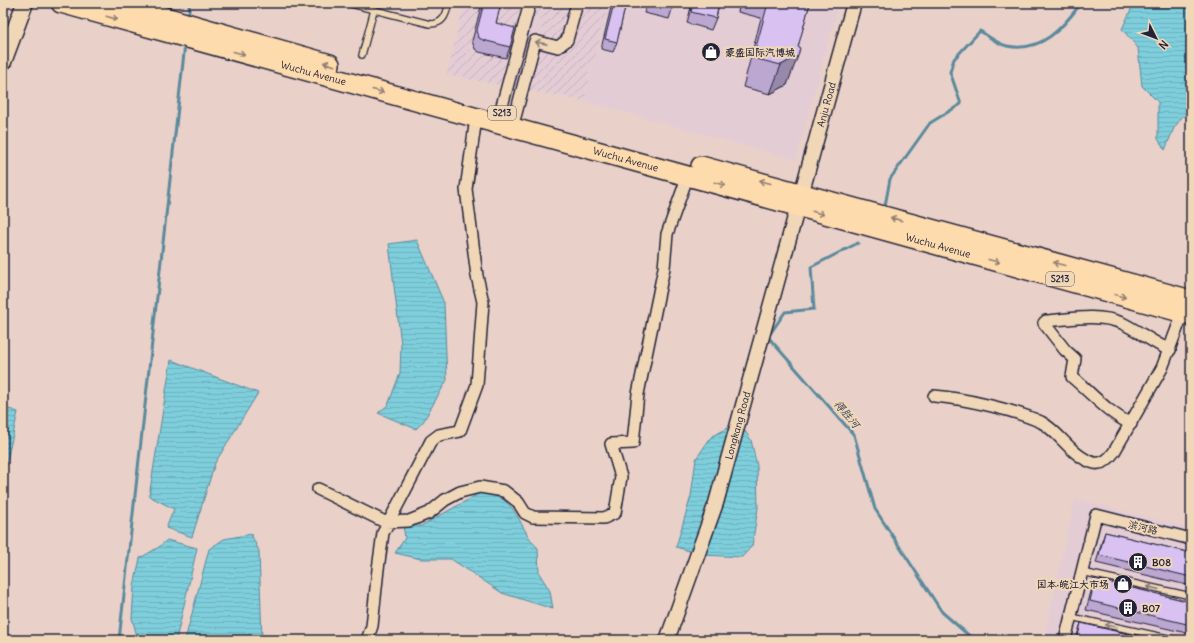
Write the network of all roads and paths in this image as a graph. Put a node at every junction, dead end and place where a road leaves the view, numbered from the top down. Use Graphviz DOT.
graph roads {
  1 [pos="25,3"];
  2 [pos="61,3"];
  3 [pos="116,3"];
  4 [pos="347,3"];
  5 [pos="449,3"];
  6 [pos="530,3"];
  7 [pos="577,3"];
  8 [pos="854,3"];
  9 [pos="362,5"];
  10 [pos="374,10"];
  11 [pos="166,26"];
  12 [pos="202,36"];
  13 [pos="362,55"];
  14 [pos="3,62"];
  15 [pos="508,115"];
  16 [pos="476,118"];
  17 [pos="688,175"];
  18 [pos="801,200"];
  19 [pos="1188,310"];
  20 [pos="1170,350"];
  21 [pos="934,396"];
  22 [pos="1130,424"];
  23 [pos="318,490"];
  24 [pos="389,522"];
  25 [pos="1191,539"];
  26 [pos="1082,572"];
  27 [pos="1191,596"];
  28 [pos="1071,617"];
  29 [pos="367,640"];
  30 [pos="667,640"];
  31 [pos="1065,640"];
  32 [pos="1177,640"];
  1 -- 14 [label="main road"];
  2 -- 11 [label="highway, Wuchu Avenue / S213, one-way"];
  3 -- 11 [label="highway, Wuchu Avenue / S213"];
  4 -- 9 [label="lane"];
  5 -- 10 [label="lane"];
  6 -- 15 [label="street"];
  7 -- 15 [label="street, one-way"];
  8 -- 18 [label="street, Anju Road"];
  9 -- 10 [label="lane"];
  10 -- 13 [label="lane"];
  11 -- 12 [label="highway, Wuchu Avenue / S213"];
  15 -- 12 [label="highway, Wuchu Avenue / S213, one-way"];
  12 -- 16 [label="highway, Wuchu Avenue / S213, one-way"];
  18 -- 15 [label="highway, Wuchu Avenue / S213, one-way"];
  16 -- 17 [label="highway, Wuchu Avenue / S213"];
  16 -- 24 [label="street"];
  17 -- 18 [label="highway, Wuchu Avenue / S213, one-way"];
  17 -- 24 [label="street"];
  18 -- 19 [label="highway, Wuchu Avenue / S213"];
  18 -- 30 [label="street, Longkang Road"];
  19 -- 20 [label="street"];
  20 -- 22 [label="street"];
  20 -- 22 [label="street"];
  21 -- 22 [label="street"];
  23 -- 24 [label="street"];
  24 -- 29 [label="street"];
  25 -- 26 [label="street, 滨河路"];
  27 -- 26 [label="lane, one-way"];
  26 -- 28 [label="street"];
  28 -- 31 [label="street"];
  32 -- 28 [label="lane, one-way"];
}
